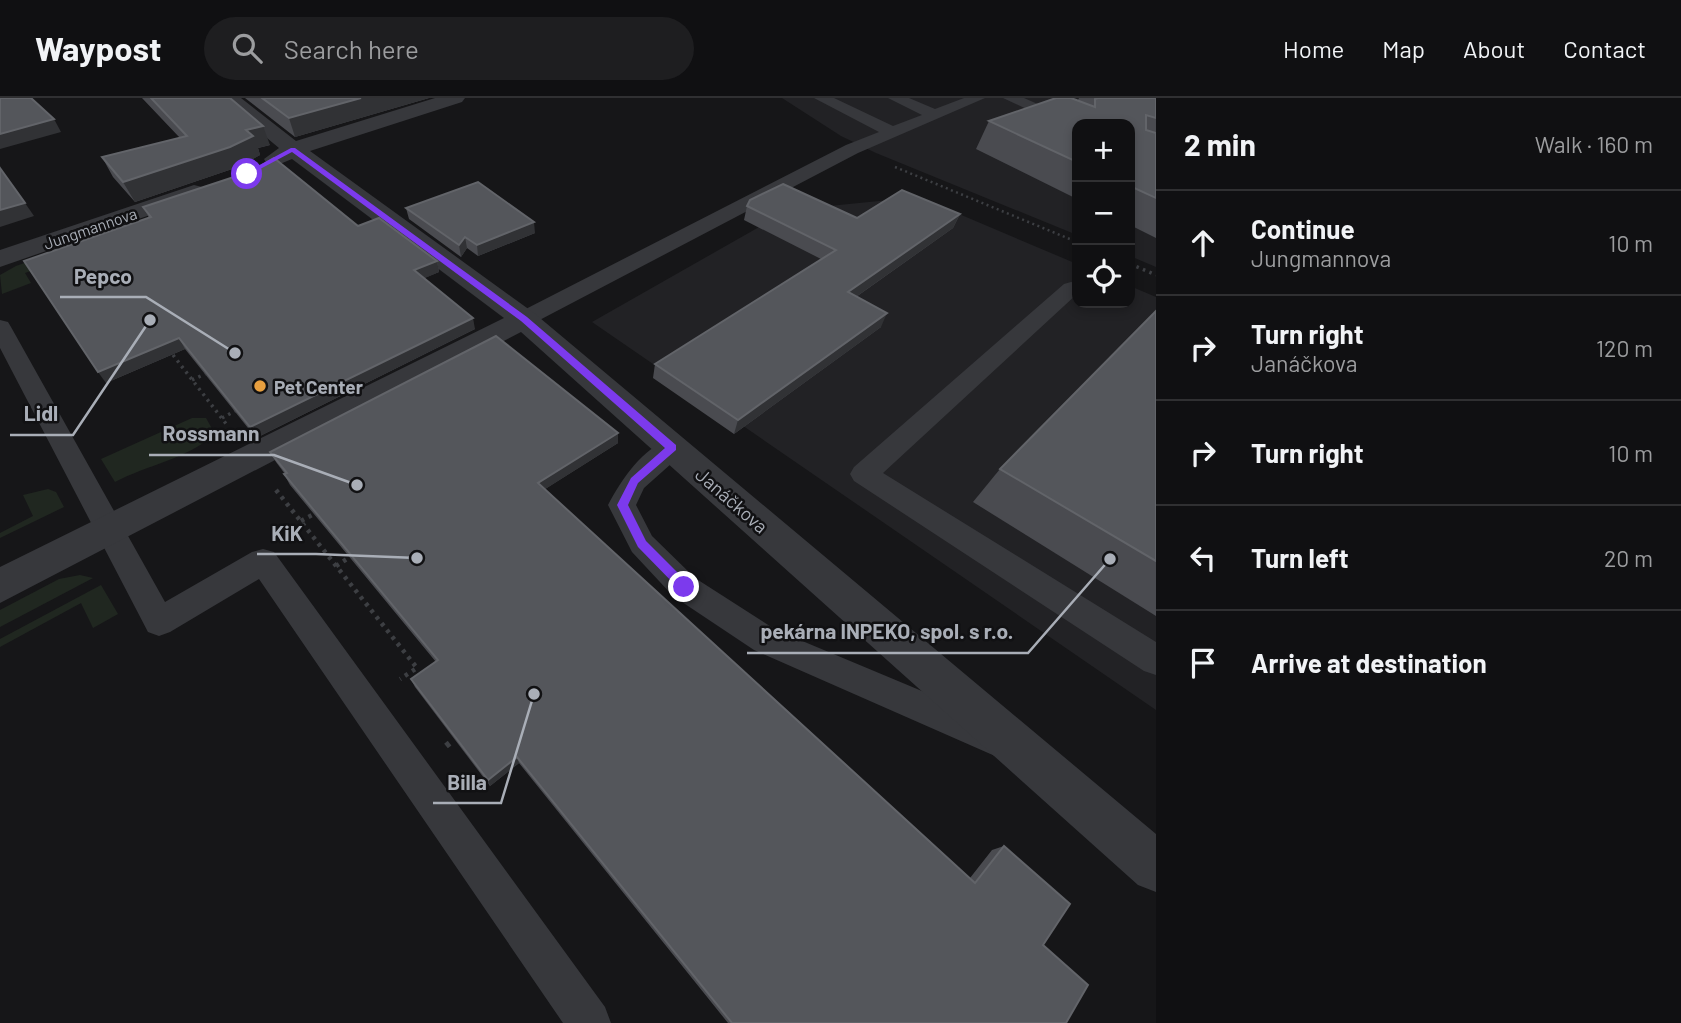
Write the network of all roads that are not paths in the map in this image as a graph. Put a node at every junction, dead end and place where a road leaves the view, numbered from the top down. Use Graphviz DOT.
graph roads {
  1 [pos="229,98"];
  2 [pos="455,98"];
  3 [pos="822,98"];
  4 [pos="896,98"];
  5 [pos="1011,98"];
  6 [pos="973,99"];
  7 [pos="935,115"];
  8 [pos="1072,125"];
  9 [pos="894,133"];
  10 [pos="293,149"];
  11 [pos="258,168"];
  12 [pos="221,183"];
  13 [pos="0,259"];
  14 [pos="1071,288"];
  15 [pos="524,319"];
  16 [pos="0,327"];
  17 [pos="672,448"];
  18 [pos="111,529"];
  19 [pos="0,586"];
  20 [pos="1156,660"];
  21 [pos="1024,752"];
  22 [pos="1156,867"];
  23 [pos="589,1023"];
  1 -- 10 [label="street, Janáčkova"];
  2 -- 10 [label="street"];
  3 -- 9 [label="lane"];
  4 -- 7 [label="lane"];
  5 -- 8 [label="lane"];
  6 -- 7 [label="lane"];
  7 -- 9 [label="lane"];
  9 -- 15 [label="lane"];
  10 -- 11 [label="street"];
  10 -- 15 [label="street, Janáčkova"];
  12 -- 13 [label="street, Jungmannova"];
  14 -- 20 [label="lane"];
  15 -- 17 [label="street, Janáčkova"];
  15 -- 18 [label="street"];
  16 -- 18 [label="lane"];
  17 -- 21 [label="street, Janáčkova"];
  17 -- 21 [label="lane"];
  18 -- 19 [label="street"];
  18 -- 23 [label="lane"];
  21 -- 22 [label="street, Janáčkova"];
}
